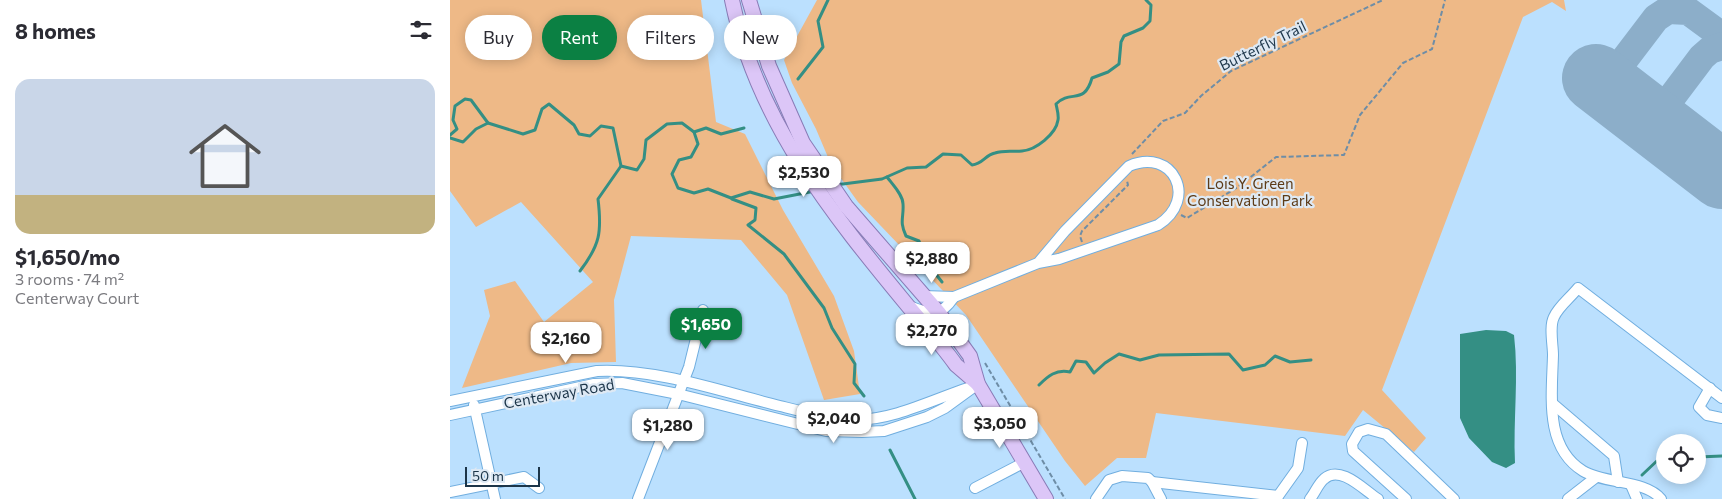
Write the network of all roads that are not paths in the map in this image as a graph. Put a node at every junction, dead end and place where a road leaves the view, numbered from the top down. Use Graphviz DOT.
graph roads {
  1 [pos="732,0"];
  2 [pos="749,0"];
  3 [pos="1038,263"];
  4 [pos="923,296"];
  5 [pos="954,297"];
  6 [pos="908,306"];
  7 [pos="703,310"];
  8 [pos="939,313"];
  9 [pos="683,382"];
  10 [pos="978,384"];
  11 [pos="1710,388"];
  12 [pos="678,394"];
  13 [pos="472,396"];
  14 [pos="1722,398"];
  15 [pos="450,401"];
  16 [pos="1552,403"];
  17 [pos="475,410"];
  18 [pos="450,415"];
  19 [pos="1722,418"];
  20 [pos="1302,443"];
  21 [pos="1025,462"];
  22 [pos="1595,478"];
  23 [pos="1152,482"];
  24 [pos="1618,482"];
  25 [pos="492,483"];
  26 [pos="1630,485"];
  27 [pos="539,488"];
  28 [pos="975,488"];
  29 [pos="450,492"];
  30 [pos="1277,497"];
  31 [pos="494,499"];
  32 [pos="638,499"];
  33 [pos="1046,499"];
  34 [pos="1096,499"];
  35 [pos="1161,499"];
  36 [pos="1310,499"];
  37 [pos="1378,499"];
  38 [pos="1406,499"];
  39 [pos="1454,499"];
  40 [pos="1568,499"];
  41 [pos="1637,499"];
  42 [pos="1661,499"];
  1 -- 6 [label="main road"];
  2 -- 4 [label="main road"];
  3 -- 3 [label="street"];
  3 -- 5 [label="street"];
  4 -- 5 [label="street"];
  4 -- 8 [label="main road"];
  5 -- 8 [label="street"];
  6 -- 8 [label="street"];
  6 -- 10 [label="main road"];
  7 -- 9 [label="street"];
  8 -- 10 [label="main road"];
  9 -- 10 [label="street, Centerway Road"];
  9 -- 12 [label="street"];
  9 -- 13 [label="street, Centerway Road"];
  10 -- 12 [label="street, Centerway Road"];
  10 -- 21 [label="main road"];
  11 -- 14 [label="street"];
  11 -- 16 [label="street"];
  11 -- 19 [label="street"];
  12 -- 17 [label="street, Centerway Road"];
  12 -- 32 [label="street"];
  13 -- 15 [label="street, Centerway Road"];
  13 -- 17 [label="street"];
  16 -- 22 [label="street"];
  16 -- 24 [label="street"];
  17 -- 18 [label="street, Centerway Road"];
  17 -- 25 [label="street"];
  20 -- 30 [label="street"];
  21 -- 28 [label="street"];
  21 -- 33 [label="main road"];
  22 -- 24 [label="street"];
  22 -- 40 [label="street"];
  23 -- 30 [label="street"];
  23 -- 34 [label="street"];
  23 -- 35 [label="street"];
  24 -- 26 [label="street"];
  25 -- 27 [label="street"];
  25 -- 29 [label="street"];
  25 -- 31 [label="street"];
  26 -- 41 [label="street"];
  26 -- 42 [label="street"];
  36 -- 37 [label="street"];
  38 -- 39 [label="street"];
}
